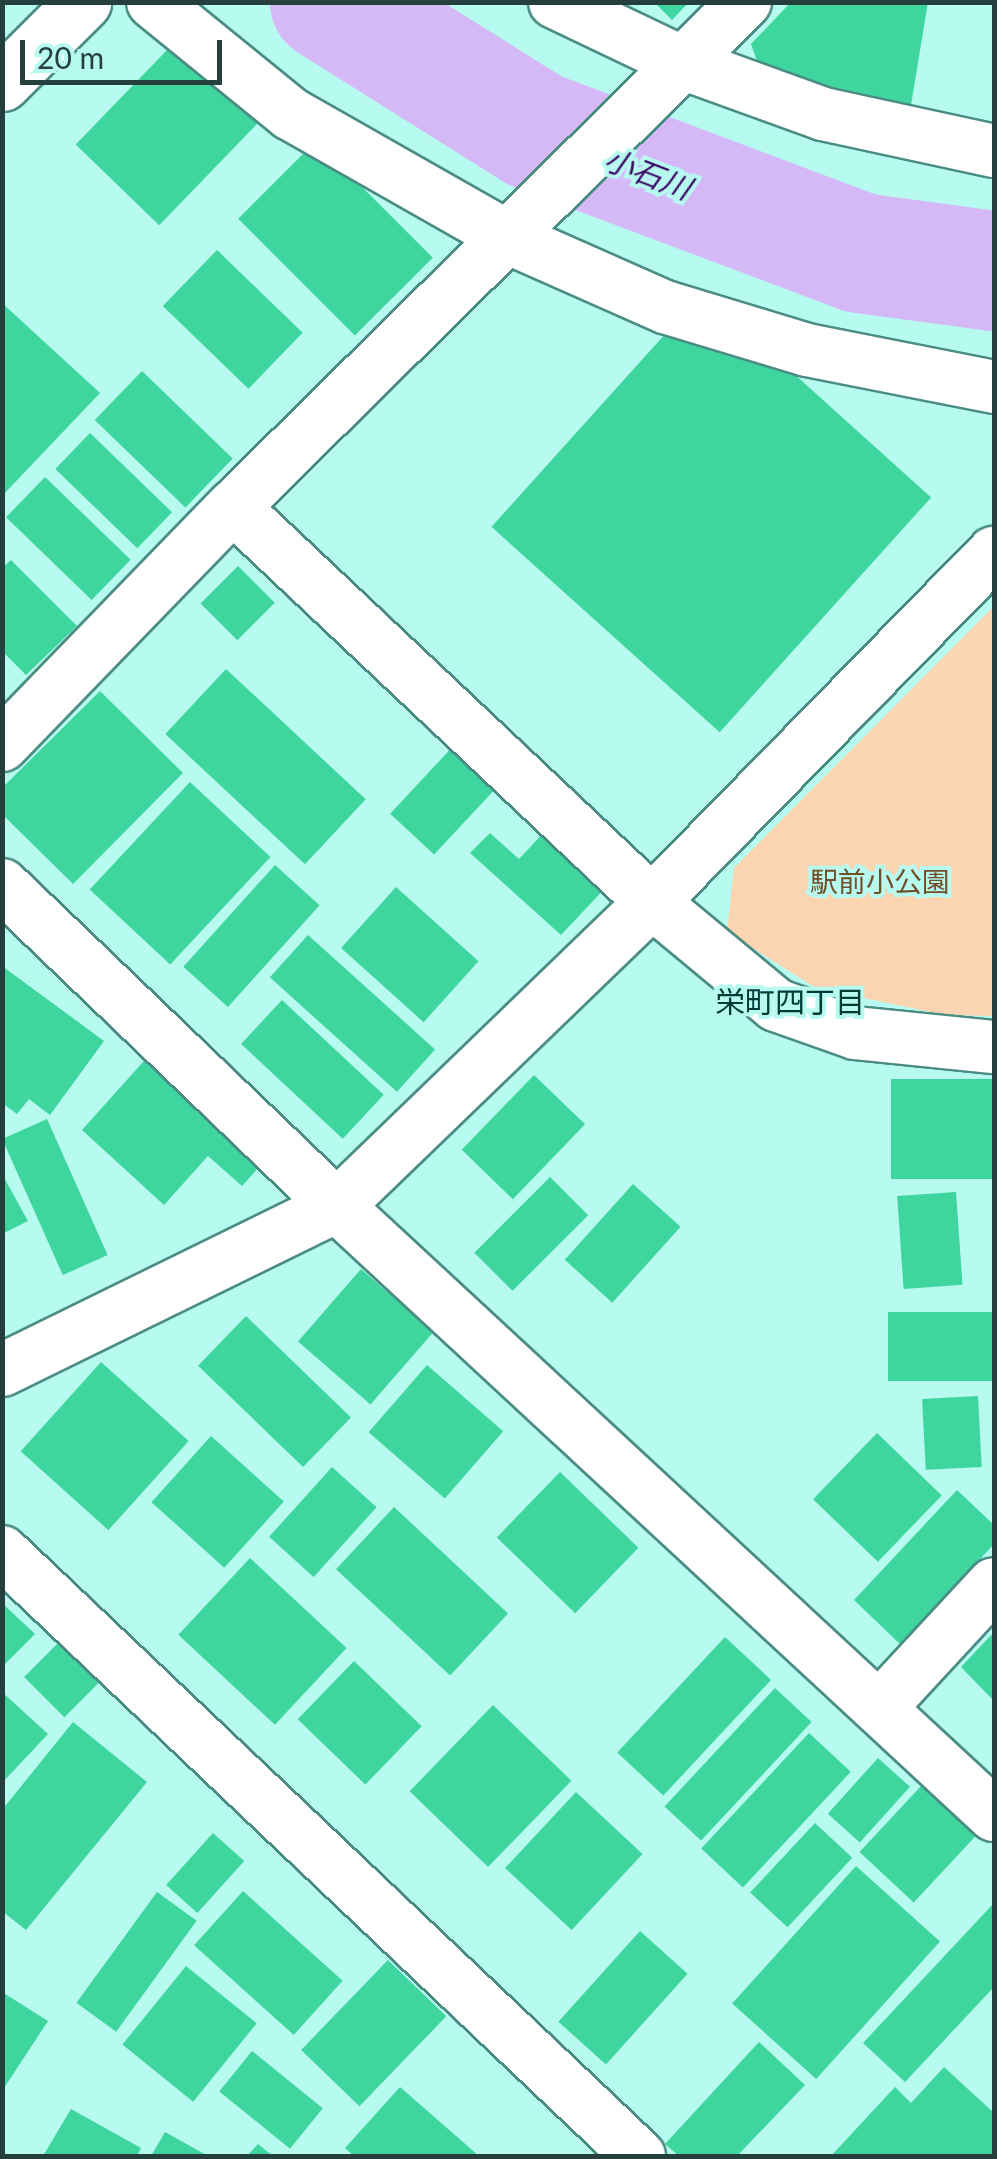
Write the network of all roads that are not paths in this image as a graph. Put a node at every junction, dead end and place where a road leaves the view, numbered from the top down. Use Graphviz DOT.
graph roads {
  1 [pos="83,2"];
  2 [pos="153,2"];
  3 [pos="555,2"];
  4 [pos="746,2"];
  5 [pos="684,64"];
  6 [pos="2,84"];
  7 [pos="994,150"];
  8 [pos="509,238"];
  9 [pos="994,387"];
  10 [pos="232,507"];
  11 [pos="994,553"];
  12 [pos="2,745"];
  13 [pos="2,884"];
  14 [pos="652,902"];
  15 [pos="994,1047"];
  16 [pos="337,1206"];
  17 [pos="2,1370"];
  18 [pos="2,1552"];
  19 [pos="994,1584"];
  20 [pos="880,1706"];
  21 [pos="994,1815"];
  22 [pos="639,2156"];
  1 -- 6 [label="main road"];
  2 -- 8 [label="street"];
  3 -- 5 [label="street"];
  4 -- 5 [label="street"];
  5 -- 7 [label="street"];
  5 -- 8 [label="street"];
  8 -- 9 [label="street"];
  8 -- 10 [label="street"];
  10 -- 12 [label="street"];
  10 -- 14 [label="street"];
  11 -- 14 [label="street"];
  13 -- 16 [label="street"];
  14 -- 15 [label="street"];
  14 -- 16 [label="street"];
  16 -- 17 [label="street"];
  16 -- 20 [label="street"];
  18 -- 22 [label="street"];
  19 -- 20 [label="street"];
  20 -- 21 [label="street"];
}
